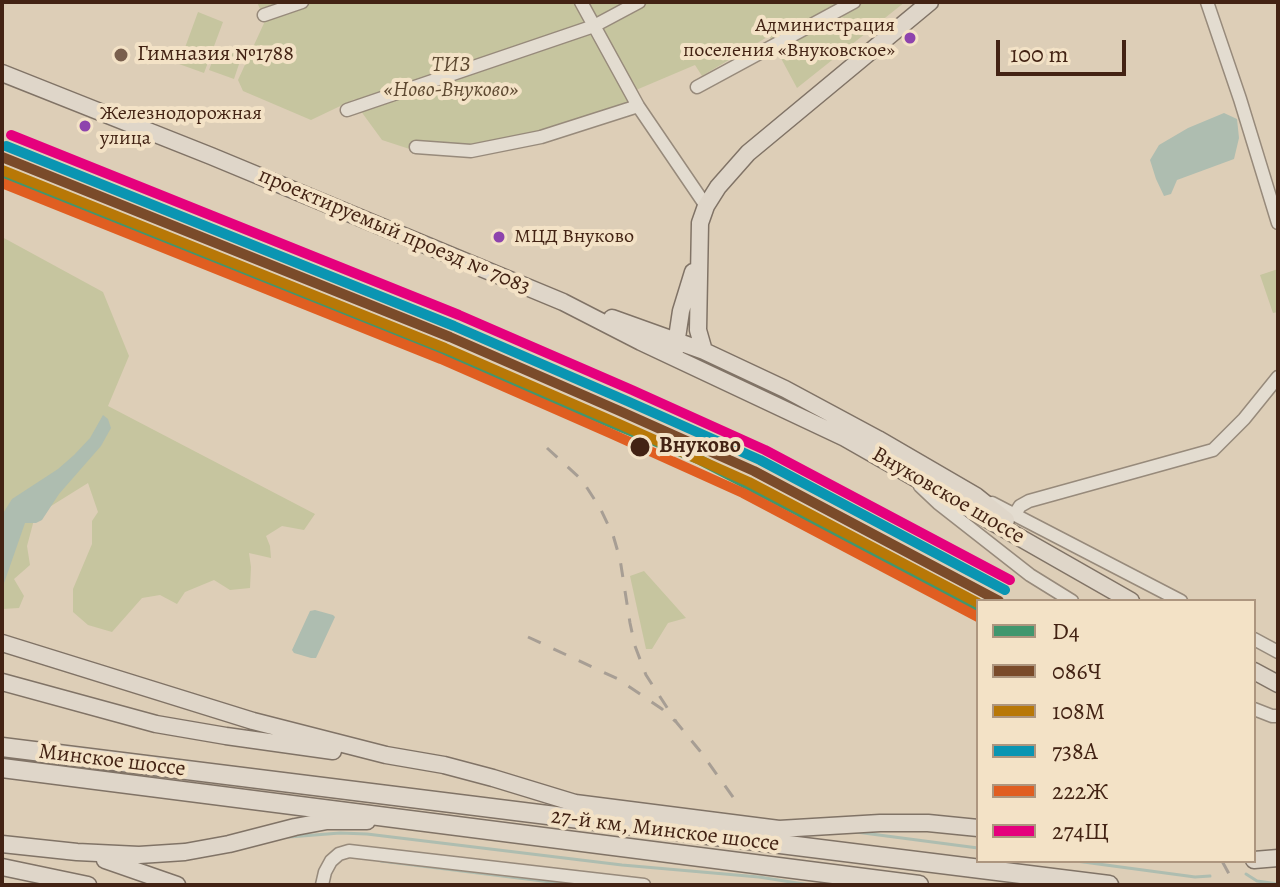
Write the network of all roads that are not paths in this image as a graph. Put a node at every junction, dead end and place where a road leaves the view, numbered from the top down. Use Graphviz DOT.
graph roads {
  1 [pos="302,2"];
  2 [pos="581,2"];
  3 [pos="639,2"];
  4 [pos="854,2"];
  5 [pos="930,2"];
  6 [pos="1207,2"];
  7 [pos="264,15"];
  8 [pos="594,26"];
  9 [pos="2,73"];
  10 [pos="697,87"];
  11 [pos="638,106"];
  12 [pos="347,110"];
  13 [pos="416,147"];
  14 [pos="706,206"];
  15 [pos="1278,223"];
  16 [pos="698,255"];
  17 [pos="698,330"];
  18 [pos="679,348"];
  19 [pos="704,351"];
  20 [pos="1278,377"];
  21 [pos="903,470"];
  22 [pos="976,496"];
  23 [pos="1015,514"];
  24 [pos="1041,549"];
  25 [pos="1069,599"];
  26 [pos="1128,599"];
  27 [pos="1177,599"];
  28 [pos="1256,640"];
  29 [pos="2,643"];
  30 [pos="1278,652"];
  31 [pos="1256,672"];
  32 [pos="2,682"];
  33 [pos="1278,684"];
  34 [pos="1256,710"];
  35 [pos="1278,716"];
  36 [pos="2,747"];
  37 [pos="386,755"];
  38 [pos="2,768"];
  39 [pos="461,770"];
  40 [pos="222,775"];
  41 [pos="220,796"];
  42 [pos="421,822"];
  43 [pos="641,828"];
  44 [pos="976,828"];
  45 [pos="2,844"];
  46 [pos="77,852"];
  47 [pos="1278,858"];
  48 [pos="1256,860"];
  49 [pos="2,867"];
  50 [pos="88,885"];
  51 [pos="177,885"];
  52 [pos="322,885"];
  53 [pos="644,885"];
  54 [pos="919,885"];
  55 [pos="1109,885"];
  1 -- 7 [label="street"];
  2 -- 8 [label="street"];
  3 -- 8 [label="street"];
  4 -- 10 [label="street"];
  5 -- 14 [label="main road"];
  6 -- 15 [label="street"];
  8 -- 11 [label="street"];
  8 -- 12 [label="street"];
  9 -- 18 [label="main road, проектируемый проезд № 7083"];
  11 -- 13 [label="street"];
  11 -- 14 [label="street"];
  14 -- 16 [label="main road"];
  16 -- 17 [label="main road"];
  16 -- 18 [label="main road"];
  17 -- 18 [label="main road"];
  17 -- 19 [label="main road"];
  18 -- 19 [label="main road, Внуковское шоссе"];
  18 -- 21 [label="main road, Внуковское шоссе"];
  19 -- 22 [label="main road, Внуковское шоссе"];
  20 -- 23 [label="street"];
  21 -- 24 [label="main road, Внуковское шоссе"];
  21 -- 25 [label="street"];
  22 -- 23 [label="street"];
  22 -- 24 [label="main road, Внуковское шоссе"];
  23 -- 27 [label="street"];
  24 -- 26 [label="main road"];
  28 -- 30 [label="street"];
  29 -- 37 [label="main road"];
  31 -- 33 [label="main road"];
  32 -- 37 [label="main road"];
  34 -- 35 [label="street"];
  36 -- 40 [label="highway, Минское шоссе"];
  37 -- 39 [label="main road"];
  38 -- 41 [label="highway, Минское шоссе"];
  39 -- 43 [label="main road"];
  39 -- 44 [label="main road"];
  40 -- 43 [label="highway, 27-й км, Минское шоссе"];
  41 -- 42 [label="highway, 27-й км, Минское шоссе"];
  42 -- 46 [label="main road"];
  42 -- 54 [label="highway, 27-й км, Минское шоссе"];
  43 -- 55 [label="highway, 27-й км, Минское шоссе"];
  45 -- 46 [label="main road"];
  46 -- 51 [label="main road"];
  47 -- 48 [label="main road"];
  49 -- 50 [label="main road"];
  52 -- 53 [label="street"];
}
